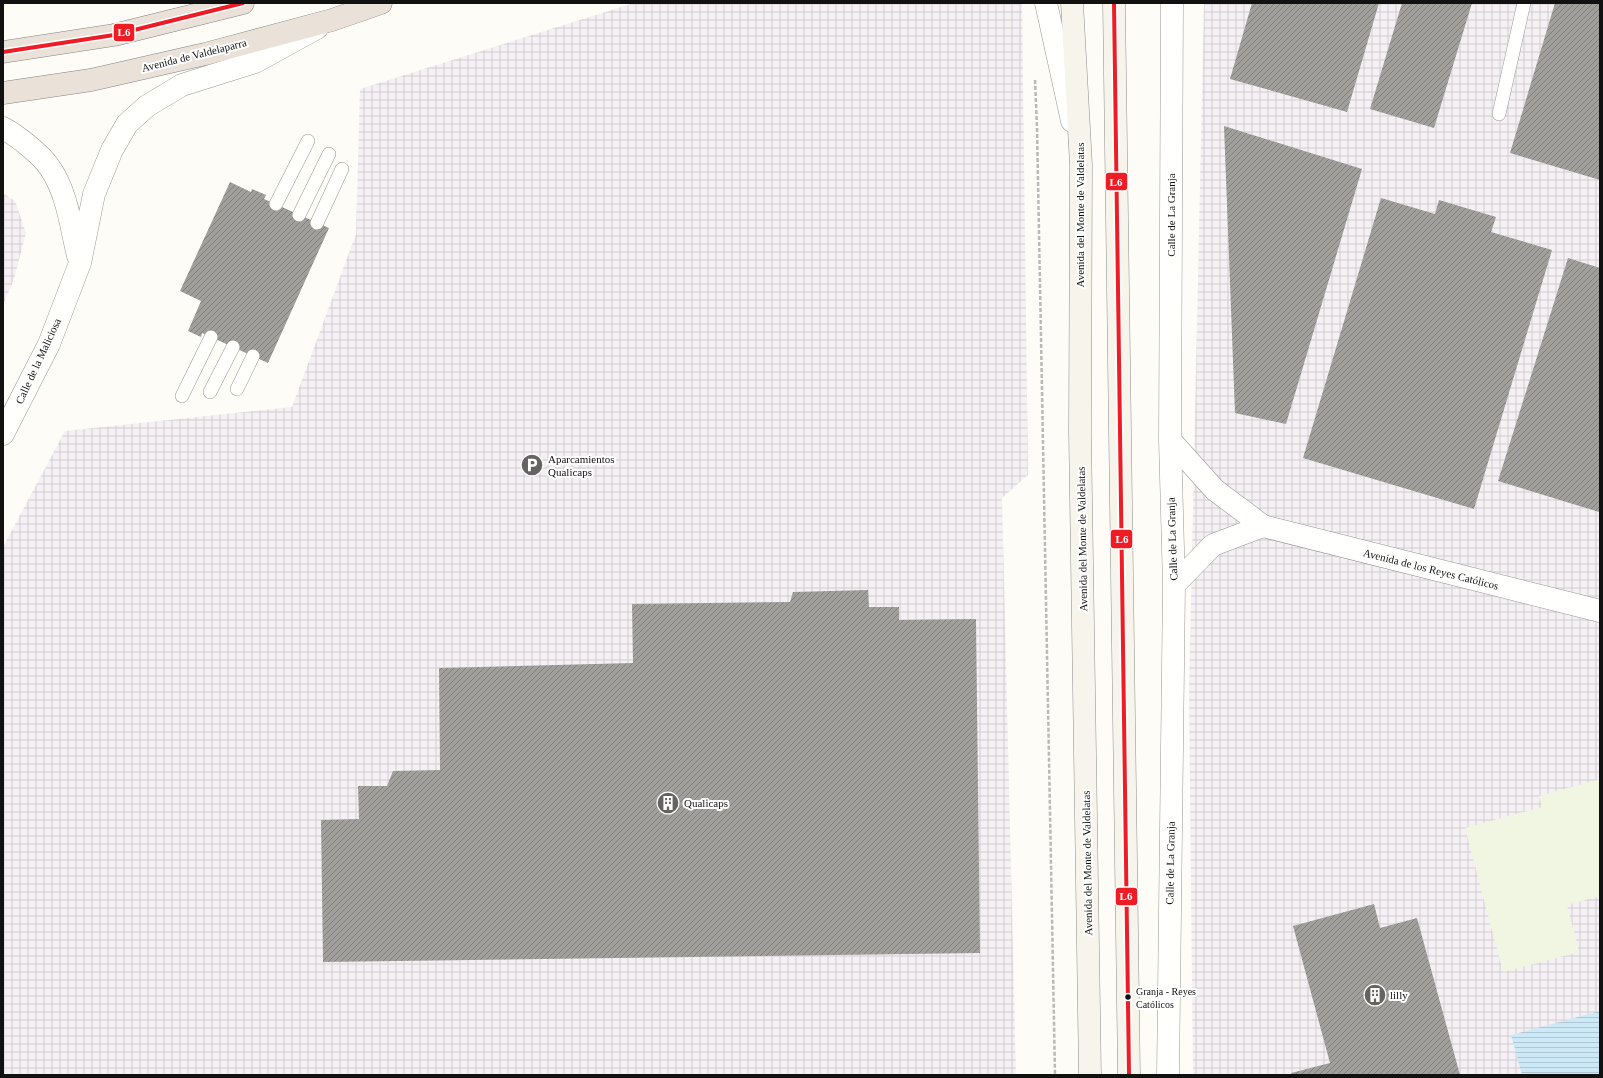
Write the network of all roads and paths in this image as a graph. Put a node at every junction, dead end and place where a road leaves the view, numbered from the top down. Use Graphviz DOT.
graph roads {
  1 [pos="243,3"];
  2 [pos="381,3"];
  3 [pos="1046,3"];
  4 [pos="1072,3"];
  5 [pos="1114,3"];
  6 [pos="1172,3"];
  7 [pos="1524,3"];
  8 [pos="332,20"];
  9 [pos="3,52"];
  10 [pos="1034,76"];
  11 [pos="3,93"];
  12 [pos="1499,114"];
  13 [pos="3,128"];
  14 [pos="308,141"];
  15 [pos="329,154"];
  16 [pos="1081,165"];
  17 [pos="342,169"];
  18 [pos="276,204"];
  19 [pos="299,215"];
  20 [pos="317,223"];
  21 [pos="80,263"];
  22 [pos="211,337"];
  23 [pos="233,347"];
  24 [pos="253,356"];
  25 [pos="237,388"];
  26 [pos="210,392"];
  27 [pos="182,396"];
  28 [pos="3,434"];
  29 [pos="1170,440"];
  30 [pos="1263,526"];
  31 [pos="1174,585"];
  32 [pos="1600,611"];
  33 [pos="1167,1072"];
  34 [pos="1055,1075"];
  35 [pos="1090,1075"];
  36 [pos="1129,1075"];
  1 -- 9 [label="highway"];
  2 -- 8 [label="highway, Avenida de Valdelaparra"];
  3 -- 16 [label="street"];
  4 -- 16 [label="main road, Avenida del Monte de Valdelatas"];
  5 -- 36 [label="main road"];
  6 -- 29 [label="street, Calle de La Granja"];
  7 -- 12 [label="lane"];
  8 -- 11 [label="highway, Avenida de Valdelaparra"];
  8 -- 21 [label="street, Calle de la Maliciosa"];
  10 -- 34 [label="path"];
  13 -- 21 [label="street"];
  14 -- 18 [label="lane"];
  15 -- 19 [label="lane"];
  16 -- 35 [label="main road, Avenida del Monte de Valdelatas"];
  17 -- 20 [label="lane"];
  21 -- 28 [label="street, Calle de la Maliciosa"];
  22 -- 27 [label="lane"];
  23 -- 26 [label="lane"];
  24 -- 25 [label="lane"];
  29 -- 30 [label="street, Avenida de los Reyes Católicos"];
  29 -- 31 [label="street, Calle de La Granja"];
  30 -- 31 [label="street"];
  30 -- 32 [label="street, Avenida de los Reyes Católicos"];
  31 -- 33 [label="street, Calle de La Granja"];
}
